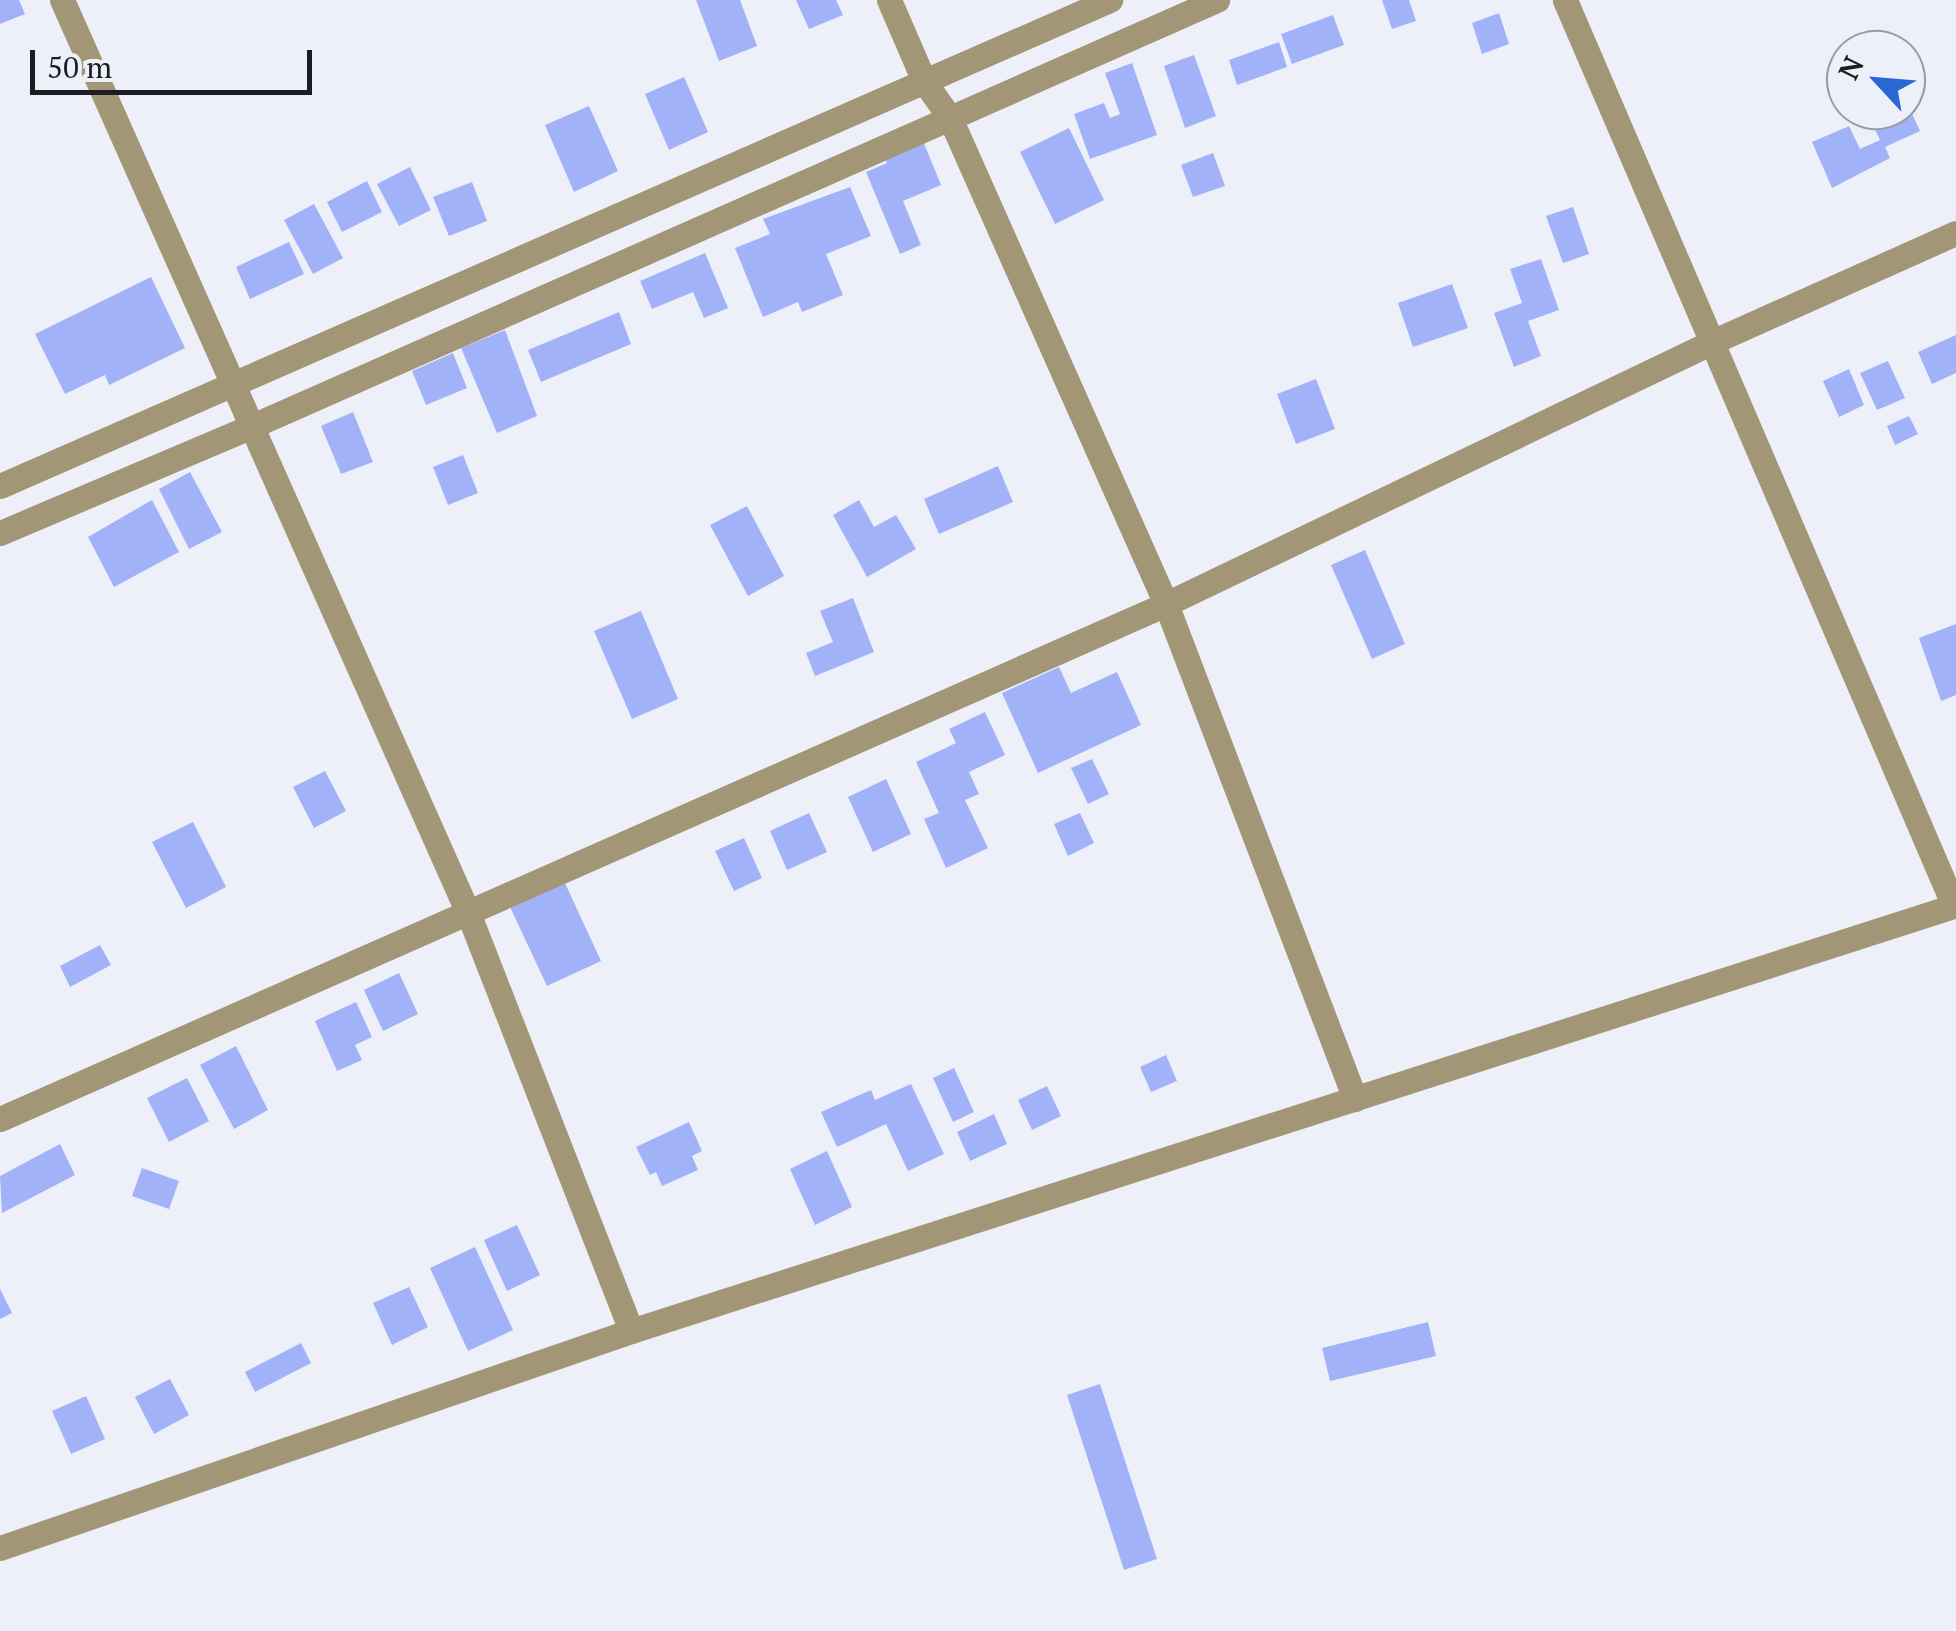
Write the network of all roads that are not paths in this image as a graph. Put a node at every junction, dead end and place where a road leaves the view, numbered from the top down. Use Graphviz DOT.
graph roads {
  1 [pos="62,0"];
  2 [pos="889,0"];
  3 [pos="1110,0"];
  4 [pos="1217,0"];
  5 [pos="1564,0"];
  6 [pos="924,82"];
  7 [pos="950,118"];
  8 [pos="1956,233"];
  9 [pos="1712,342"];
  10 [pos="233,385"];
  11 [pos="252,426"];
  12 [pos="0,486"];
  13 [pos="0,533"];
  14 [pos="1166,604"];
  15 [pos="469,915"];
  16 [pos="1355,1099"];
  17 [pos="0,1118"];
  18 [pos="631,1331"];
  19 [pos="0,1548"];
  1 -- 10 [label="street"];
  2 -- 6 [label="street"];
  3 -- 6 [label="street"];
  4 -- 7 [label="street"];
  5 -- 9 [label="street"];
  6 -- 7 [label="street"];
  6 -- 10 [label="street"];
  7 -- 11 [label="street"];
  7 -- 14 [label="street"];
  8 -- 9 [label="street"];
  9 -- 14 [label="street"];
  9 -- 16 [label="street"];
  10 -- 11 [label="street"];
  10 -- 12 [label="street"];
  11 -- 13 [label="street"];
  11 -- 15 [label="street"];
  14 -- 15 [label="street"];
  14 -- 16 [label="street"];
  15 -- 17 [label="street"];
  15 -- 18 [label="street"];
  16 -- 18 [label="street"];
  18 -- 19 [label="street"];
}
